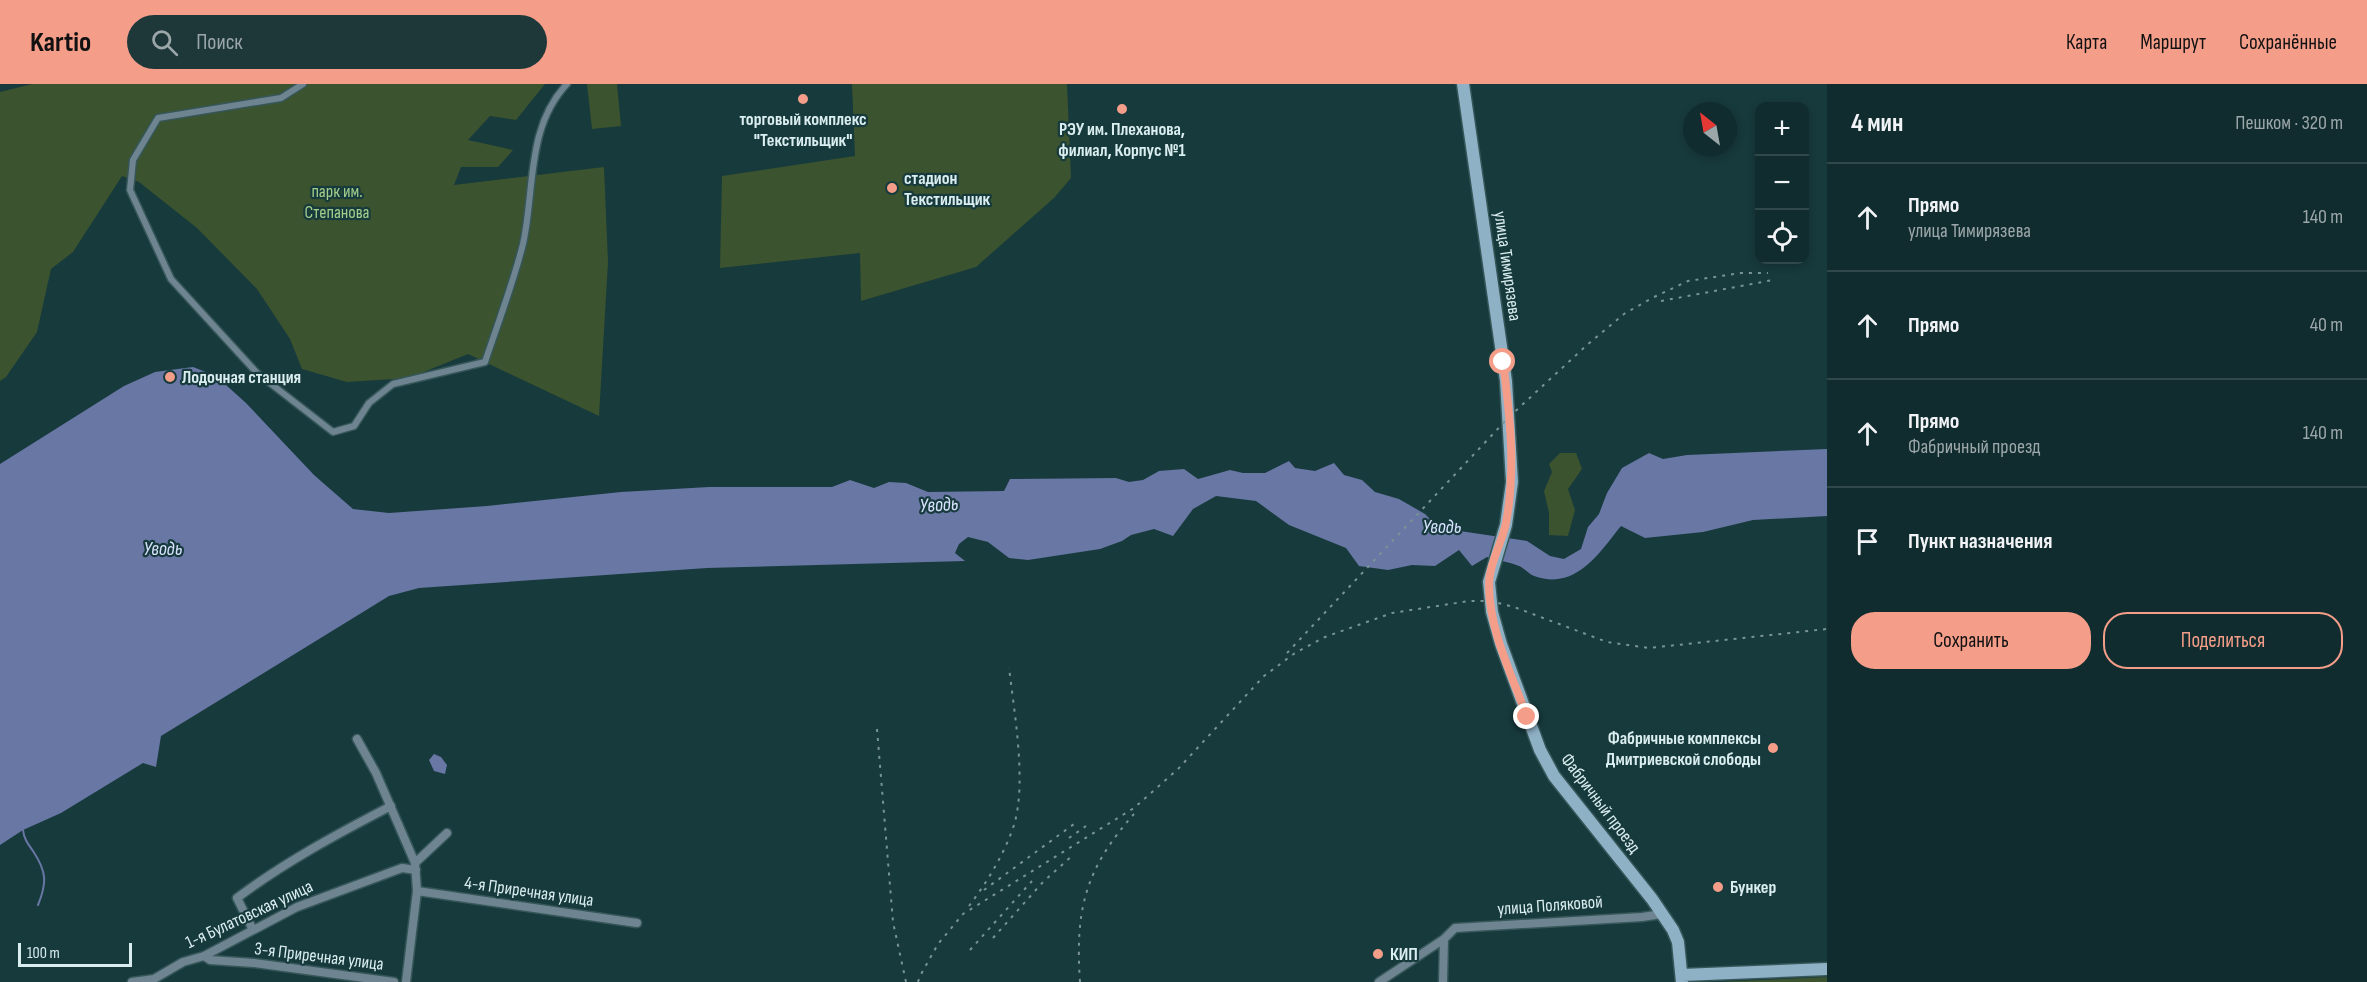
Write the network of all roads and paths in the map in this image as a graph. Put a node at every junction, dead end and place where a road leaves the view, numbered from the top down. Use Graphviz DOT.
graph roads {
  1 [pos="303,84"];
  2 [pos="567,84"];
  3 [pos="1463,84"];
  4 [pos="1492,568"];
  5 [pos="357,739"];
  6 [pos="391,806"];
  7 [pos="447,833"];
  8 [pos="416,867"];
  9 [pos="417,891"];
  10 [pos="1662,914"];
  11 [pos="637,923"];
  12 [pos="253,930"];
  13 [pos="1444,939"];
  14 [pos="204,956"];
  15 [pos="1827,969"];
  16 [pos="1682,978"];
  17 [pos="132,982"];
  18 [pos="394,982"];
  19 [pos="406,982"];
  20 [pos="1379,982"];
  21 [pos="1443,982"];
  1 -- 2 [label="street"];
  3 -- 4 [label="main road, улица Тимирязева"];
  4 -- 10 [label="main road, Фабричный проезд"];
  5 -- 6 [label="street"];
  6 -- 8 [label="street"];
  6 -- 12 [label="street"];
  7 -- 8 [label="street"];
  8 -- 9 [label="street"];
  8 -- 12 [label="street, 1-я Булатовская улица"];
  9 -- 11 [label="street, 4-я Приречная улица"];
  9 -- 19 [label="street"];
  10 -- 13 [label="street, улица Поляковой"];
  10 -- 16 [label="main road, Фабричный проезд"];
  12 -- 14 [label="street, 1-я Булатовская улица"];
  13 -- 20 [label="street, улица Поляковой"];
  13 -- 21 [label="street"];
  14 -- 17 [label="street, 1-я Булатовская улица"];
  14 -- 18 [label="street, 3-я Приречная улица"];
  15 -- 16 [label="main road"];
}
